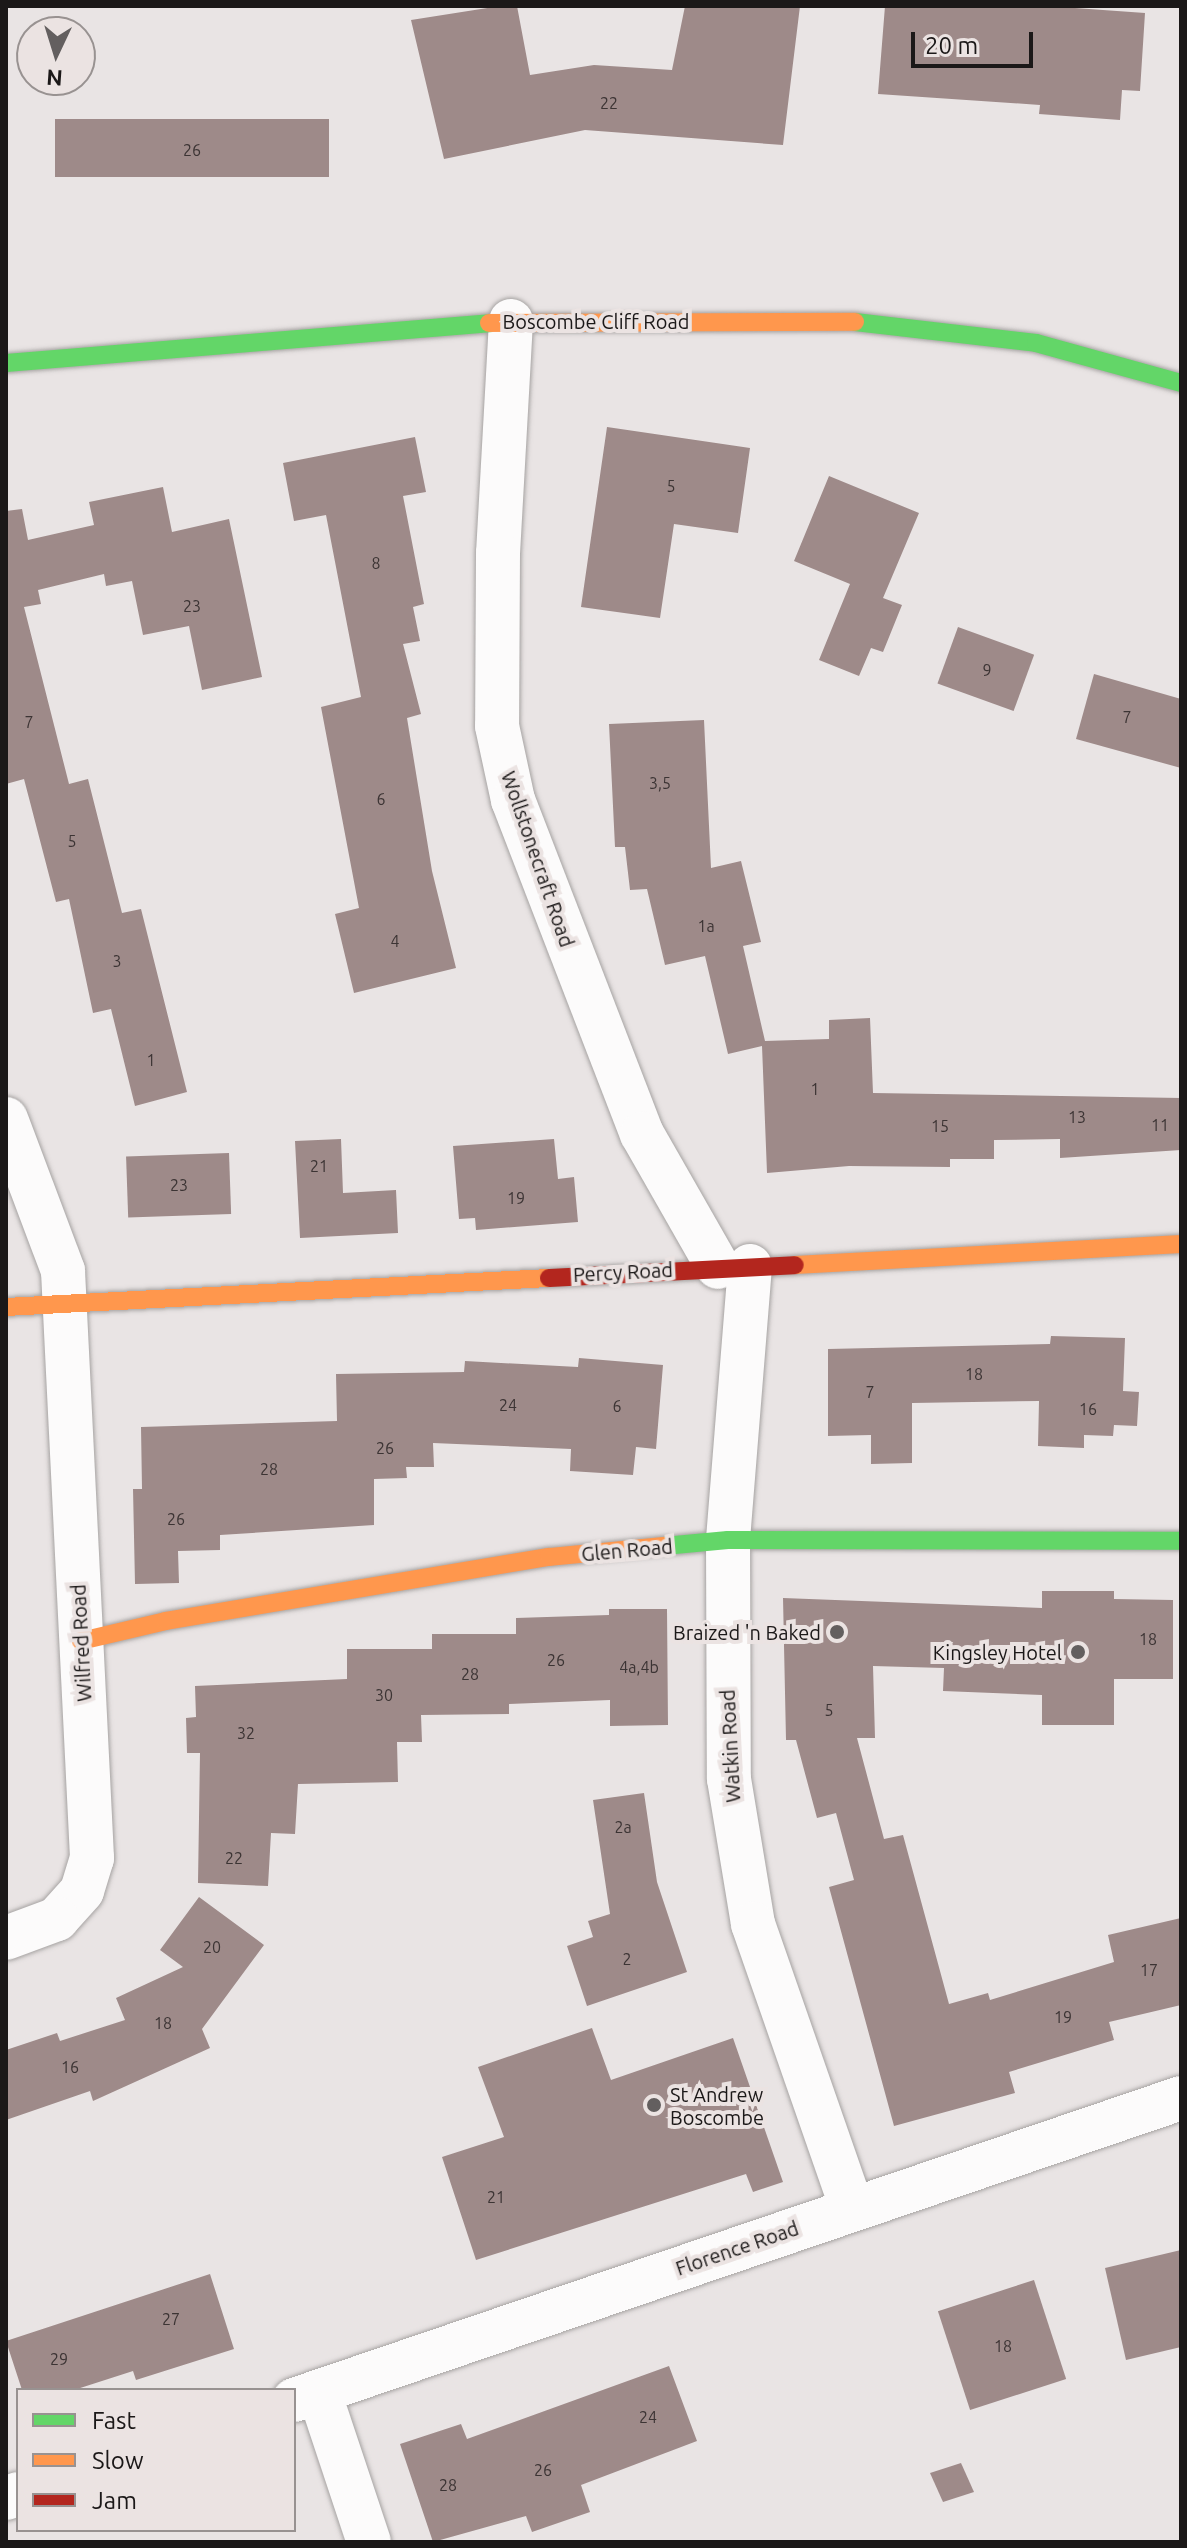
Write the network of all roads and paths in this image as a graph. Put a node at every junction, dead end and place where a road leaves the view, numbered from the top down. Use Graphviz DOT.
graph roads {
  1 [pos="511,321"];
  2 [pos="6,363"];
  3 [pos="1181,383"];
  4 [pos="6,1119"];
  5 [pos="1181,1244"];
  6 [pos="734,1266"];
  7 [pos="64,1302"];
  8 [pos="6,1307"];
  9 [pos="728,1540"];
  10 [pos="1181,1541"];
  11 [pos="81,1641"];
  12 [pos="6,1938"];
  13 [pos="1181,2098"];
  14 [pos="852,2208"];
  15 [pos="306,2396"];
  16 [pos="369,2542"];
  1 -- 2 [label="street, Boscombe Cliff Road"];
  1 -- 3 [label="street, Boscombe Cliff Road"];
  1 -- 6 [label="street, Wollstonecraft Road"];
  4 -- 7 [label="street, Wilfred Road"];
  5 -- 6 [label="street, Percy Road"];
  6 -- 7 [label="street, Percy Road"];
  6 -- 9 [label="street, Watkin Road"];
  7 -- 8 [label="street, Percy Road"];
  7 -- 11 [label="street, Wilfred Road"];
  9 -- 10 [label="street, Glen Road"];
  9 -- 11 [label="street, Glen Road"];
  9 -- 14 [label="street, Watkin Road"];
  11 -- 12 [label="street, Wilfred Road"];
  13 -- 14 [label="street, Florence Road"];
  14 -- 15 [label="street, Florence Road"];
  15 -- 16 [label="street"];
}
